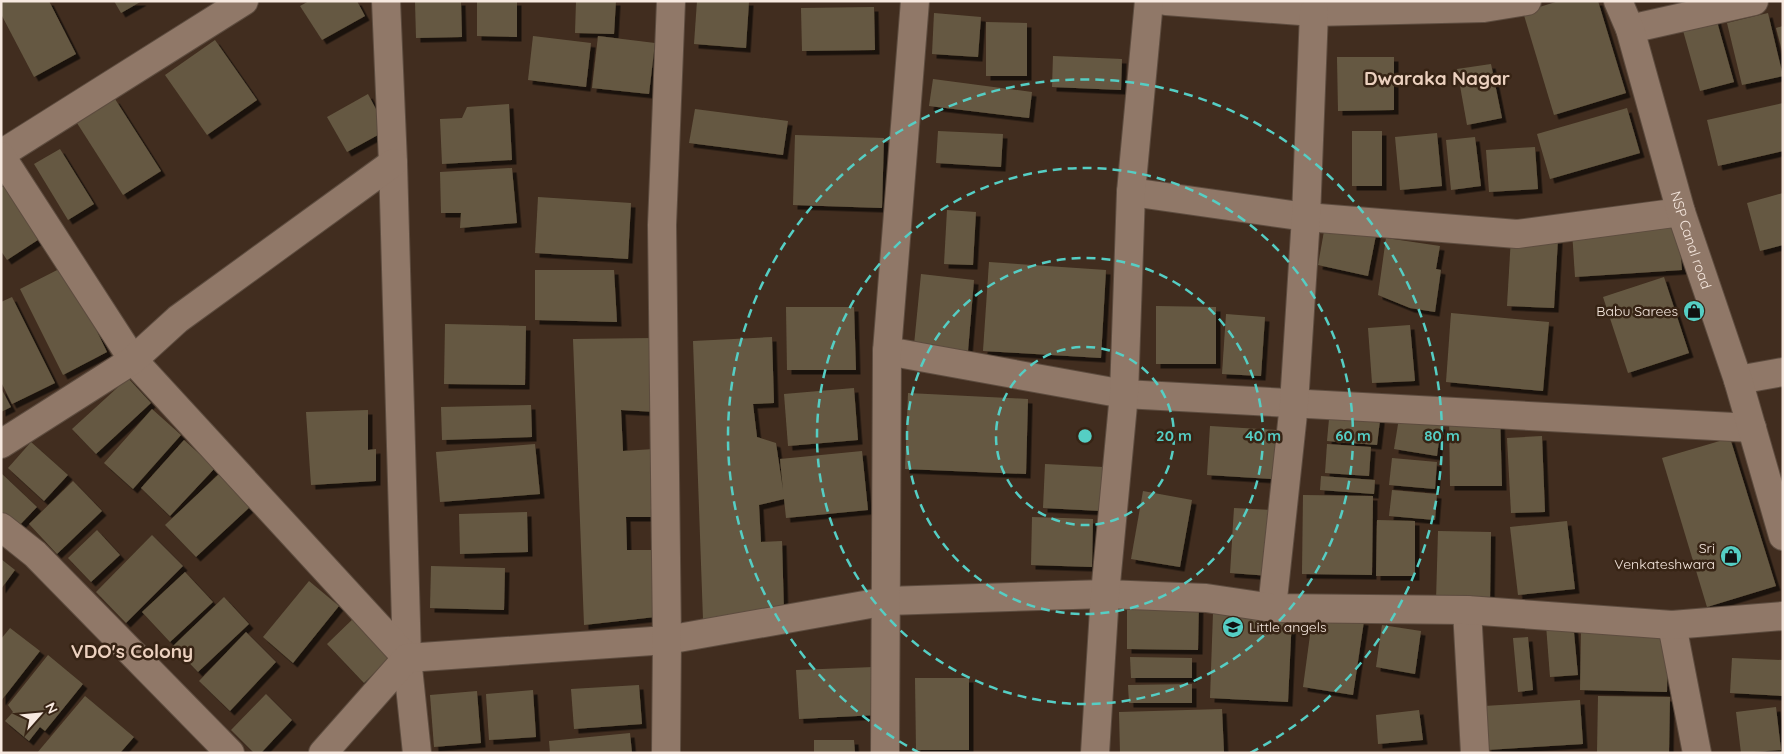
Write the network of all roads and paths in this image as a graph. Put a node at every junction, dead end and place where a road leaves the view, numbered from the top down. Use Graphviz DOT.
graph roads {
  1 [pos="244,1"];
  2 [pos="386,1"];
  3 [pos="671,1"];
  4 [pos="915,1"];
  5 [pos="1149,1"];
  6 [pos="1166,1"];
  7 [pos="1528,1"];
  8 [pos="1618,1"];
  9 [pos="1754,1"];
  10 [pos="1314,12"];
  11 [pos="1630,30"];
  12 [pos="1,155"];
  13 [pos="393,163"];
  14 [pos="1131,192"];
  15 [pos="1681,212"];
  16 [pos="1306,217"];
  17 [pos="887,351"];
  18 [pos="133,360"];
  19 [pos="1783,372"];
  20 [pos="1738,380"];
  21 [pos="1124,394"];
  22 [pos="1294,404"];
  23 [pos="1752,428"];
  24 [pos="1,444"];
  25 [pos="1,527"];
  26 [pos="1783,536"];
  27 [pos="1105,594"];
  28 [pos="887,601"];
  29 [pos="1272,608"];
  30 [pos="1467,610"];
  31 [pos="1783,616"];
  32 [pos="1672,625"];
  33 [pos="667,640"];
  34 [pos="408,658"];
  35 [pos="230,753"];
  36 [pos="323,753"];
  37 [pos="417,753"];
  38 [pos="666,753"];
  39 [pos="885,753"];
  40 [pos="1096,753"];
  41 [pos="1475,753"];
  42 [pos="1697,753"];
  1 -- 12 [label="street"];
  2 -- 13 [label="street"];
  3 -- 33 [label="street"];
  4 -- 17 [label="street"];
  5 -- 14 [label="street"];
  6 -- 10 [label="street"];
  7 -- 10 [label="street"];
  8 -- 11 [label="street, NSP Canal road"];
  9 -- 11 [label="street"];
  10 -- 16 [label="street"];
  11 -- 15 [label="street, NSP Canal road"];
  12 -- 18 [label="street"];
  13 -- 18 [label="street"];
  13 -- 34 [label="street"];
  14 -- 16 [label="street"];
  14 -- 21 [label="street"];
  15 -- 16 [label="street"];
  15 -- 20 [label="street, NSP Canal road"];
  16 -- 22 [label="street"];
  17 -- 21 [label="street"];
  17 -- 28 [label="street"];
  18 -- 24 [label="street"];
  18 -- 34 [label="street"];
  19 -- 20 [label="street"];
  20 -- 23 [label="street, NSP Canal road"];
  21 -- 22 [label="street"];
  21 -- 27 [label="street"];
  22 -- 23 [label="street"];
  22 -- 29 [label="street"];
  23 -- 26 [label="street, NSP Canal road"];
  25 -- 35 [label="street"];
  27 -- 28 [label="street"];
  27 -- 29 [label="street"];
  27 -- 40 [label="street"];
  28 -- 33 [label="street"];
  28 -- 39 [label="street"];
  29 -- 30 [label="street"];
  30 -- 32 [label="street"];
  30 -- 41 [label="street"];
  31 -- 32 [label="street"];
  32 -- 42 [label="street"];
  33 -- 34 [label="street"];
  33 -- 38 [label="street"];
  34 -- 36 [label="street"];
  34 -- 37 [label="street"];
}
